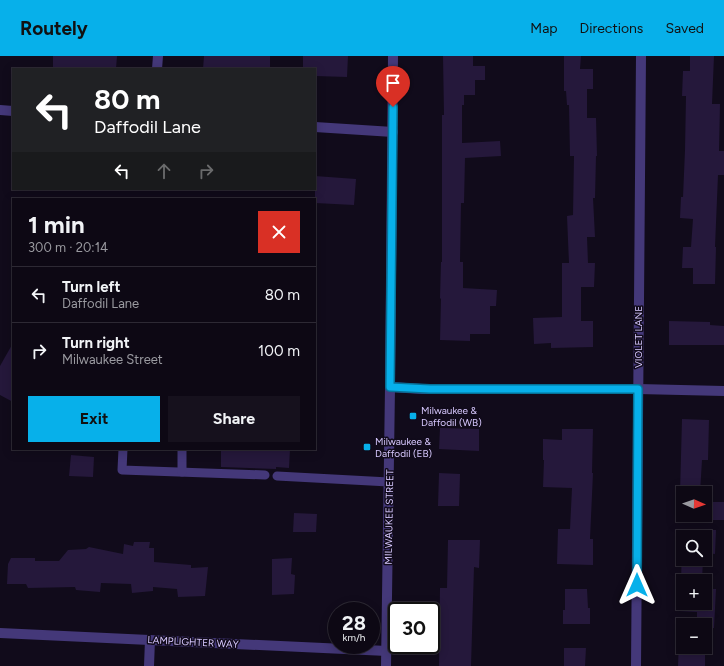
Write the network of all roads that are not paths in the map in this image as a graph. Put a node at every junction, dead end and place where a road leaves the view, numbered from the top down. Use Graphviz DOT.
graph roads {
  1 [pos="158,56"];
  2 [pos="393,56"];
  3 [pos="640,56"];
  4 [pos="157,68"];
  5 [pos="0,110"];
  6 [pos="12,111"];
  7 [pos="316,127"];
  8 [pos="393,132"];
  9 [pos="390,387"];
  10 [pos="638,389"];
  11 [pos="724,391"];
  12 [pos="123,450"];
  13 [pos="182,450"];
  14 [pos="182,472"];
  15 [pos="266,475"];
  16 [pos="277,476"];
  17 [pos="389,482"];
  18 [pos="0,633"];
  19 [pos="150,640"];
  20 [pos="387,652"];
  21 [pos="149,666"];
  22 [pos="386,666"];
  23 [pos="636,666"];
  1 -- 4 [label="street"];
  2 -- 8 [label="street, MILWAUKEE STREET"];
  3 -- 10 [label="street, VIOLET LANE"];
  5 -- 6 [label="street"];
  7 -- 8 [label="street"];
  8 -- 9 [label="street, MILWAUKEE STREET"];
  9 -- 10 [label="street"];
  9 -- 17 [label="street, MILWAUKEE STREET"];
  10 -- 11 [label="street"];
  10 -- 23 [label="street, VIOLET LANE"];
  12 -- 14 [label="lane"];
  13 -- 14 [label="lane"];
  14 -- 15 [label="lane"];
  16 -- 17 [label="lane"];
  17 -- 20 [label="street, MILWAUKEE STREET"];
  18 -- 19 [label="street, LAMPLIGHTER WAY"];
  19 -- 20 [label="street, LAMPLIGHTER WAY"];
  19 -- 21 [label="street"];
  20 -- 22 [label="street, MILWAUKEE STREET"];
}
